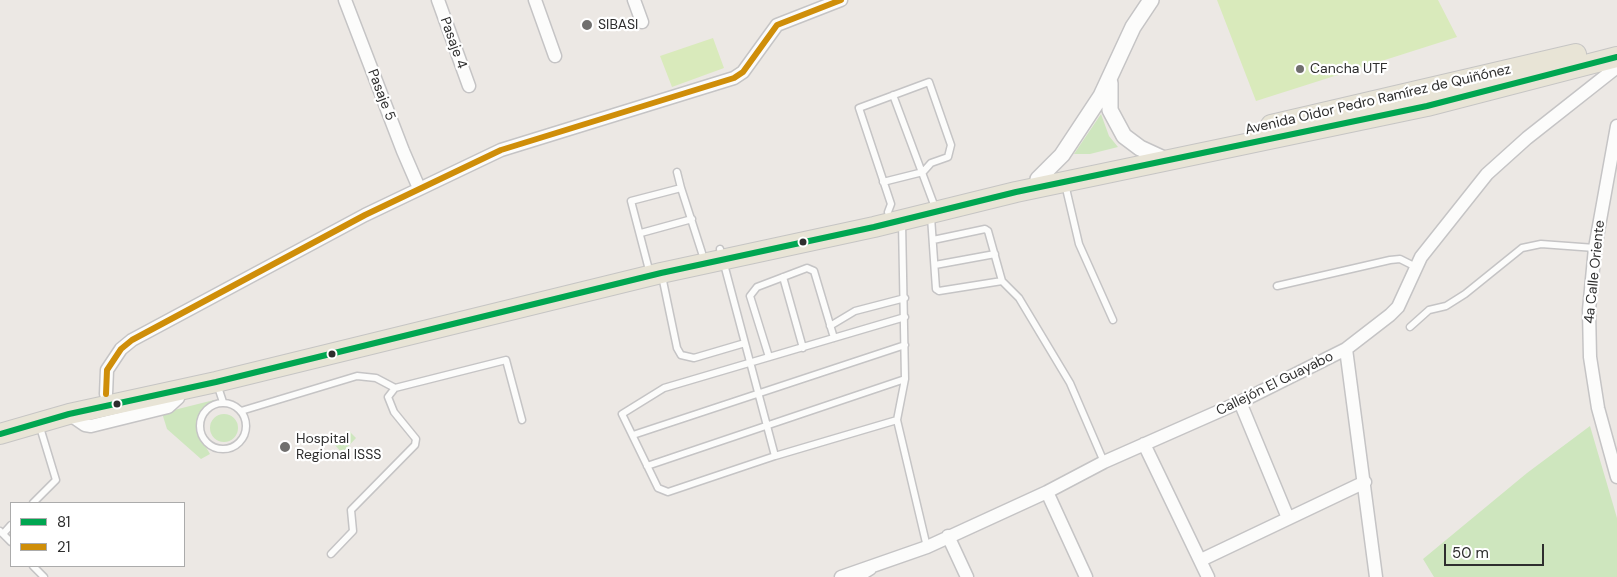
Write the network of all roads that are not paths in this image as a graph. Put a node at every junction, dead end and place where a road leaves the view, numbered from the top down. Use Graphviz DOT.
graph roads {
  1 [pos="345,0"];
  2 [pos="438,0"];
  3 [pos="535,0"];
  4 [pos="634,0"];
  5 [pos="841,0"];
  6 [pos="1151,0"];
  7 [pos="642,22"];
  8 [pos="1617,44"];
  9 [pos="555,56"];
  10 [pos="1617,57"];
  11 [pos="1617,67"];
  12 [pos="1110,76"];
  13 [pos="469,86"];
  14 [pos="894,95"];
  15 [pos="1617,126"];
  16 [pos="1615,141"];
  17 [pos="1158,157"];
  18 [pos="677,172"];
  19 [pos="923,172"];
  20 [pos="1038,179"];
  21 [pos="883,182"];
  22 [pos="1065,183"];
  23 [pos="420,188"];
  24 [pos="682,188"];
  25 [pos="933,209"];
  26 [pos="895,216"];
  27 [pos="692,219"];
  28 [pos="641,233"];
  29 [pos="933,240"];
  30 [pos="1595,248"];
  31 [pos="715,254"];
  32 [pos="995,254"];
  33 [pos="935,265"];
  34 [pos="1416,267"];
  35 [pos="655,269"];
  36 [pos="783,278"];
  37 [pos="1002,281"];
  38 [pos="1276,286"];
  39 [pos="905,298"];
  40 [pos="905,317"];
  41 [pos="1113,320"];
  42 [pos="830,326"];
  43 [pos="1410,327"];
  44 [pos="834,338"];
  45 [pos="745,343"];
  46 [pos="906,345"];
  47 [pos="803,348"];
  48 [pos="1346,349"];
  49 [pos="769,357"];
  50 [pos="750,362"];
  51 [pos="905,379"];
  52 [pos="216,382"];
  53 [pos="395,388"];
  54 [pos="106,394"];
  55 [pos="759,394"];
  56 [pos="223,402"];
  57 [pos="1240,402"];
  58 [pos="241,411"];
  59 [pos="522,420"];
  60 [pos="897,420"];
  61 [pos="0,421"];
  62 [pos="38,423"];
  63 [pos="767,425"];
  64 [pos="0,434"];
  65 [pos="633,436"];
  66 [pos="1144,444"];
  67 [pos="1613,451"];
  68 [pos="775,456"];
  69 [pos="1104,462"];
  70 [pos="647,466"];
  71 [pos="1617,476"];
  72 [pos="1365,482"];
  73 [pos="1047,492"];
  74 [pos="34,502"];
  75 [pos="1288,518"];
  76 [pos="1,532"];
  77 [pos="948,536"];
  78 [pos="10,541"];
  79 [pos="927,547"];
  80 [pos="331,554"];
  81 [pos="1202,560"];
  82 [pos="887,561"];
  83 [pos="34,567"];
  84 [pos="44,577"];
  85 [pos="841,577"];
  86 [pos="862,577"];
  87 [pos="967,577"];
  88 [pos="1086,577"];
  89 [pos="1208,577"];
  90 [pos="1376,577"];
  1 -- 23 [label="street, Pasaje 5"];
  2 -- 13 [label="street, Pasaje 4"];
  3 -- 9 [label="street"];
  4 -- 7 [label="street"];
  5 -- 23 [label="street"];
  6 -- 12 [label="street"];
  8 -- 17 [label="main road, Avenida Oidor Pedro Ramírez de Quiñónez"];
  10 -- 17 [label="main road, Avenida Oidor Pedro Ramírez de Quiñónez"];
  11 -- 34 [label="street, Callejón El Guayabo"];
  12 -- 17 [label="street"];
  12 -- 20 [label="street"];
  14 -- 19 [label="lane"];
  14 -- 19 [label="lane"];
  14 -- 21 [label="lane"];
  15 -- 16 [label="street, 4a Calle Oriente"];
  16 -- 30 [label="street, 4a Calle Oriente"];
  17 -- 20 [label="main road, Avenida Oidor Pedro Ramírez de Quiñónez"];
  17 -- 22 [label="main road, Avenida Oidor Pedro Ramírez de Quiñónez"];
  18 -- 24 [label="lane"];
  19 -- 21 [label="lane"];
  19 -- 25 [label="lane"];
  20 -- 25 [label="main road, Avenida Oidor Pedro Ramírez de Quiñónez"];
  21 -- 26 [label="lane"];
  22 -- 25 [label="main road, Avenida Oidor Pedro Ramírez de Quiñónez"];
  22 -- 41 [label="lane"];
  23 -- 54 [label="street"];
  24 -- 27 [label="lane"];
  24 -- 28 [label="lane"];
  25 -- 26 [label="main road, Avenida Oidor Pedro Ramírez de Quiñónez"];
  25 -- 29 [label="lane"];
  26 -- 31 [label="main road, Avenida Oidor Pedro Ramírez de Quiñónez"];
  26 -- 39 [label="lane"];
  27 -- 28 [label="lane"];
  27 -- 31 [label="lane"];
  28 -- 35 [label="lane"];
  29 -- 32 [label="lane"];
  29 -- 33 [label="lane"];
  30 -- 43 [label="lane"];
  30 -- 67 [label="street, 4a Calle Oriente"];
  31 -- 35 [label="main road, Avenida Oidor Pedro Ramírez de Quiñónez"];
  31 -- 45 [label="lane"];
  32 -- 33 [label="lane"];
  32 -- 37 [label="lane"];
  33 -- 37 [label="lane"];
  34 -- 38 [label="lane"];
  34 -- 48 [label="street, Callejón El Guayabo"];
  35 -- 45 [label="lane"];
  35 -- 52 [label="main road, Avenida Oidor Pedro Ramírez de Quiñónez"];
  35 -- 54 [label="main road, Avenida Oidor Pedro Ramírez de Quiñónez"];
  36 -- 42 [label="lane"];
  36 -- 47 [label="lane"];
  36 -- 49 [label="lane"];
  37 -- 69 [label="lane"];
  39 -- 40 [label="lane"];
  39 -- 42 [label="lane"];
  40 -- 44 [label="lane"];
  40 -- 46 [label="lane"];
  42 -- 44 [label="lane"];
  44 -- 47 [label="lane"];
  45 -- 50 [label="lane"];
  46 -- 51 [label="lane"];
  46 -- 55 [label="lane"];
  47 -- 49 [label="lane"];
  48 -- 57 [label="street, Callejón El Guayabo"];
  48 -- 72 [label="street"];
  49 -- 50 [label="lane"];
  50 -- 55 [label="lane"];
  50 -- 65 [label="lane"];
  51 -- 60 [label="lane"];
  51 -- 63 [label="lane"];
  52 -- 56 [label="lane"];
  52 -- 62 [label="main road, Avenida Oidor Pedro Ramírez de Quiñónez"];
  53 -- 58 [label="lane"];
  53 -- 59 [label="lane"];
  53 -- 80 [label="lane"];
  54 -- 61 [label="main road, Avenida Oidor Pedro Ramírez de Quiñónez"];
  55 -- 63 [label="lane"];
  55 -- 65 [label="lane"];
  56 -- 58 [label="lane"];
  56 -- 58 [label="lane"];
  57 -- 66 [label="street, Callejón El Guayabo"];
  57 -- 75 [label="street"];
  60 -- 68 [label="lane"];
  60 -- 79 [label="lane"];
  62 -- 64 [label="main road, Avenida Oidor Pedro Ramírez de Quiñónez"];
  62 -- 74 [label="lane"];
  63 -- 68 [label="lane"];
  63 -- 70 [label="lane"];
  65 -- 70 [label="lane"];
  66 -- 69 [label="street, Callejón El Guayabo"];
  66 -- 81 [label="street"];
  67 -- 71 [label="street, 4a Calle Oriente"];
  68 -- 70 [label="lane"];
  69 -- 73 [label="street, Callejón El Guayabo"];
  72 -- 75 [label="street"];
  72 -- 90 [label="street"];
  73 -- 77 [label="street, Callejón El Guayabo"];
  73 -- 88 [label="street"];
  75 -- 81 [label="street"];
  76 -- 78 [label="lane"];
  77 -- 79 [label="street, Callejón El Guayabo"];
  77 -- 87 [label="street"];
  79 -- 82 [label="street, Callejón El Guayabo"];
  81 -- 89 [label="street"];
  82 -- 85 [label="street, Callejón El Guayabo"];
  82 -- 86 [label="lane"];
  83 -- 84 [label="lane"];
}
